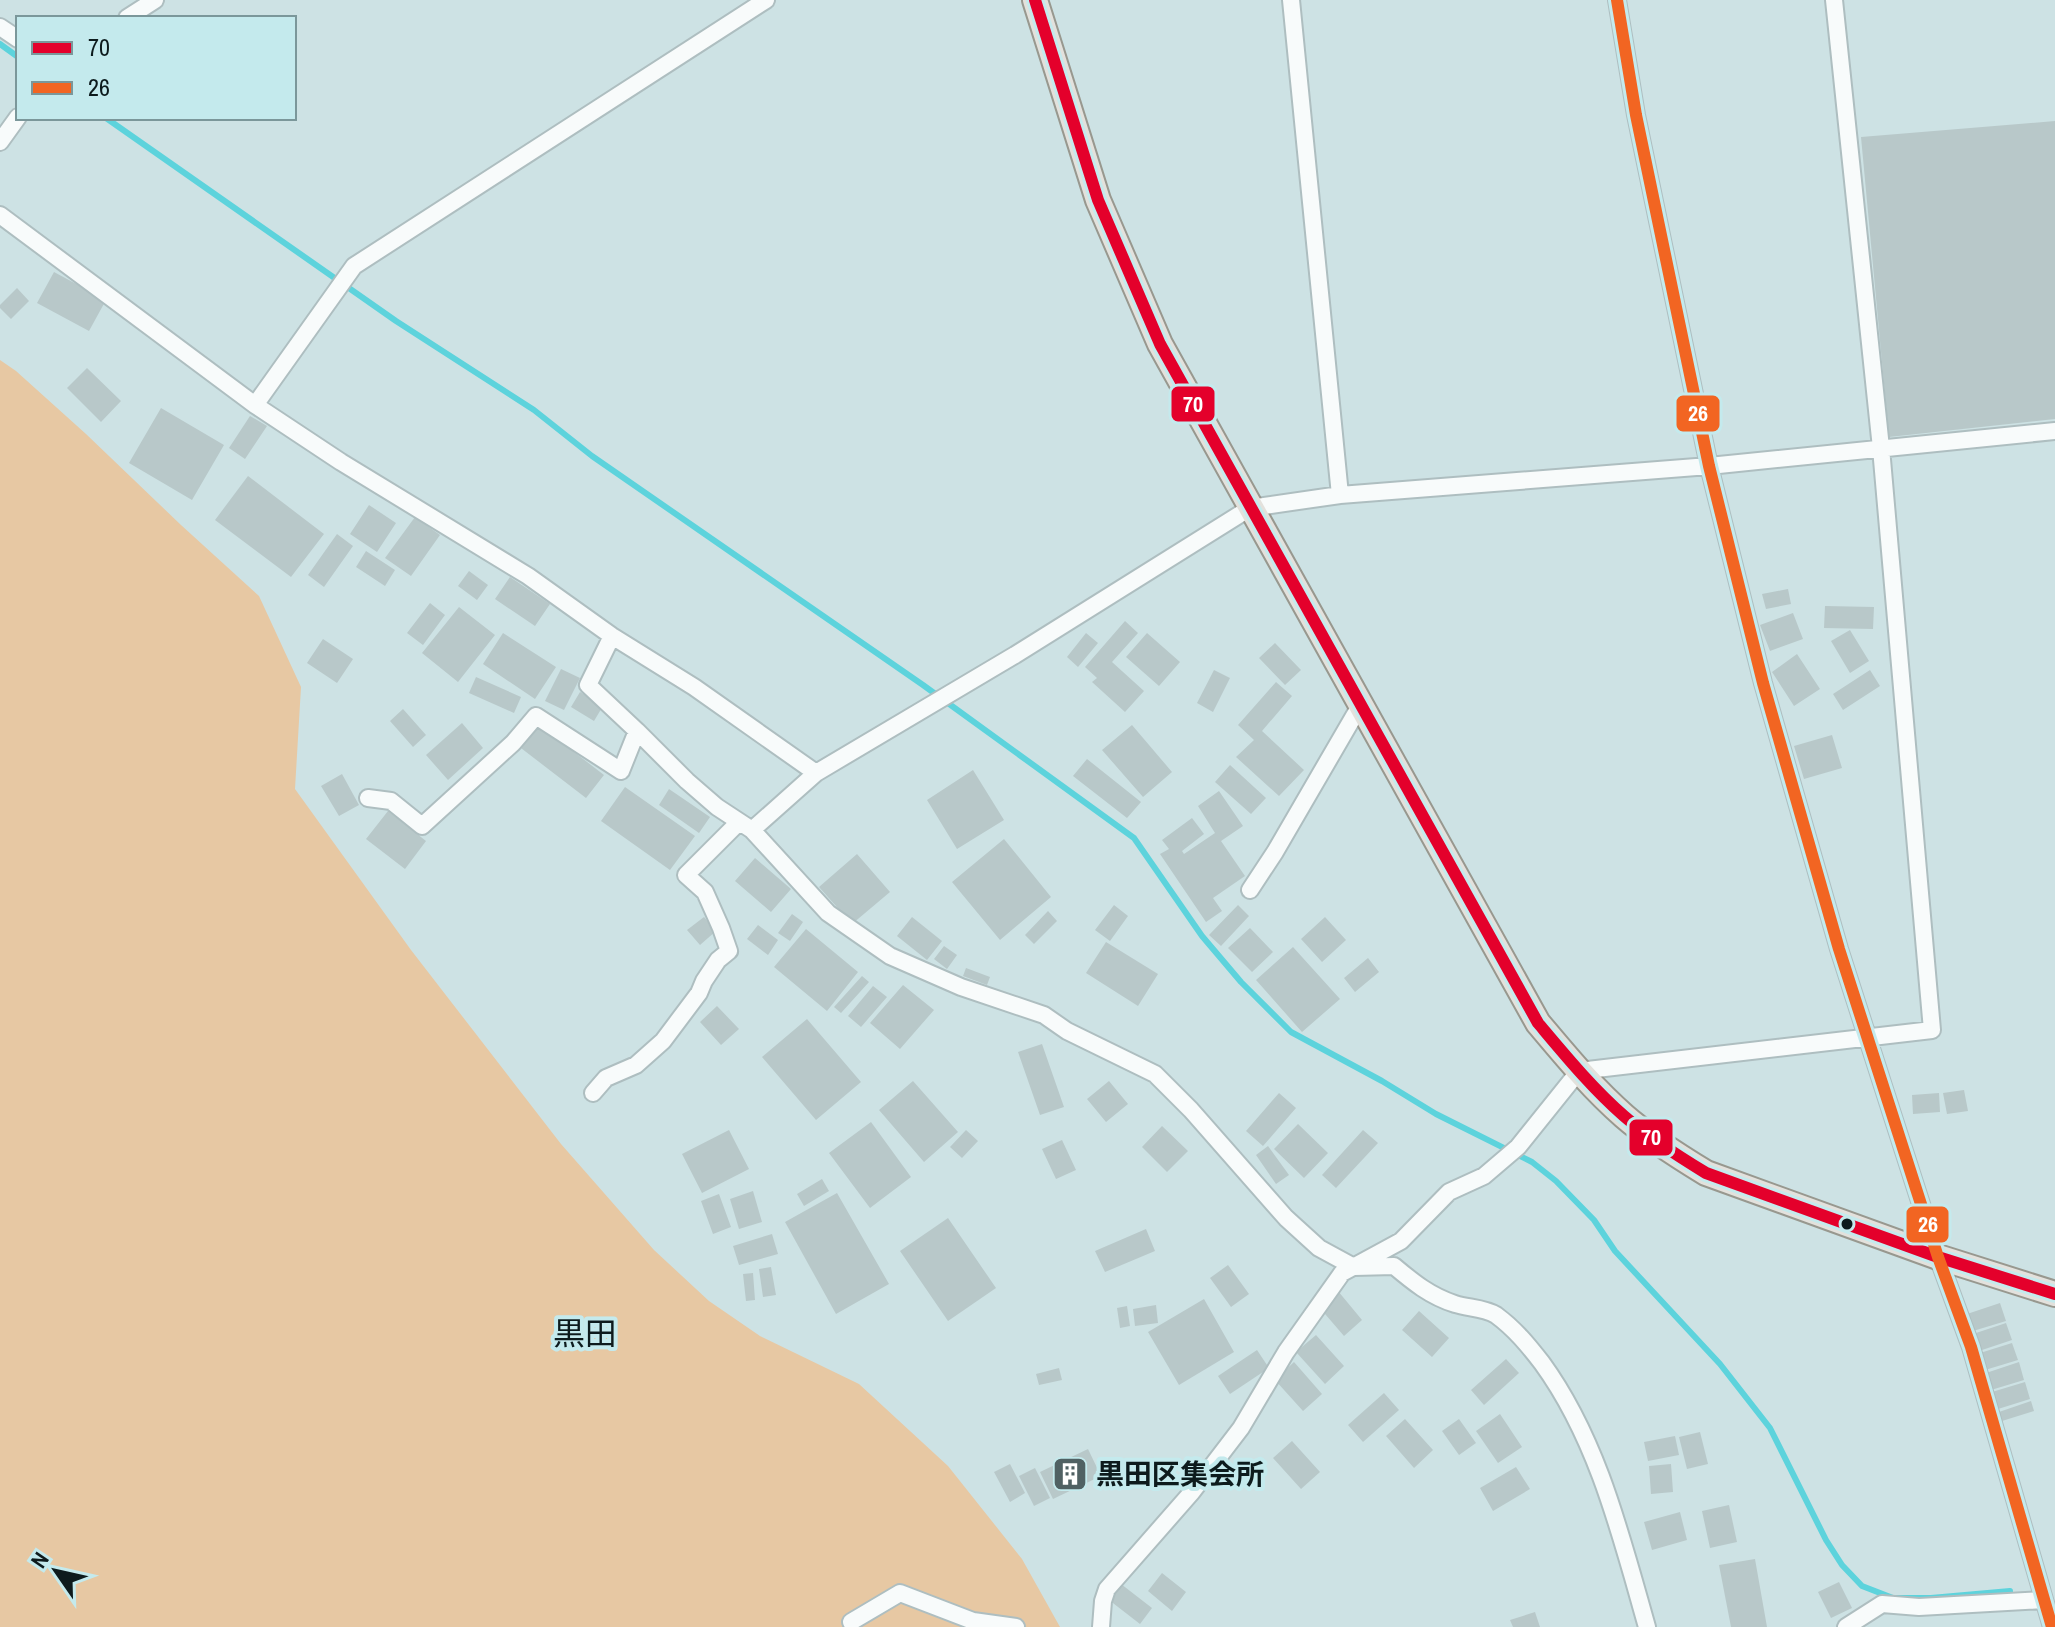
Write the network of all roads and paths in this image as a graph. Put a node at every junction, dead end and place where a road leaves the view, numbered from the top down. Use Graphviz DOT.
graph roads {
  1 [pos="155,0"];
  2 [pos="766,0"];
  3 [pos="1035,0"];
  4 [pos="1291,0"];
  5 [pos="1617,0"];
  6 [pos="1834,0"];
  7 [pos="130,16"];
  8 [pos="16,120"];
  9 [pos="0,142"];
  10 [pos="0,215"];
  11 [pos="255,405"];
  12 [pos="2055,431"];
  13 [pos="1881,448"];
  14 [pos="1709,466"];
  15 [pos="1340,495"];
  16 [pos="1250,508"];
  17 [pos="612,636"];
  18 [pos="1361,704"];
  19 [pos="637,731"];
  20 [pos="816,773"];
  21 [pos="368,798"];
  22 [pos="746,826"];
  23 [pos="1250,890"];
  24 [pos="1867,1039"];
  25 [pos="1579,1071"];
  26 [pos="593,1093"];
  27 [pos="1938,1257"];
  28 [pos="1354,1267"];
  29 [pos="2055,1294"];
  30 [pos="2043,1600"];
  31 [pos="851,1622"];
  32 [pos="1016,1627"];
  33 [pos="1101,1627"];
  34 [pos="1647,1627"];
  35 [pos="1846,1627"];
  36 [pos="2052,1627"];
  1 -- 7 [label="street"];
  2 -- 11 [label="street"];
  3 -- 16 [label="main road"];
  4 -- 15 [label="street"];
  5 -- 14 [label="street"];
  6 -- 13 [label="street"];
  8 -- 9 [label="street"];
  10 -- 11 [label="street"];
  11 -- 17 [label="street"];
  12 -- 13 [label="street"];
  13 -- 14 [label="street"];
  13 -- 24 [label="street"];
  14 -- 15 [label="street"];
  14 -- 24 [label="street"];
  15 -- 16 [label="street"];
  16 -- 18 [label="main road"];
  16 -- 20 [label="street"];
  17 -- 19 [label="street"];
  17 -- 20 [label="street"];
  18 -- 23 [label="street"];
  18 -- 25 [label="main road"];
  19 -- 21 [label="street"];
  19 -- 22 [label="street"];
  20 -- 22 [label="street"];
  22 -- 26 [label="street"];
  22 -- 28 [label="street"];
  24 -- 25 [label="street"];
  24 -- 27 [label="street"];
  25 -- 27 [label="main road"];
  25 -- 28 [label="street"];
  27 -- 29 [label="main road"];
  27 -- 30 [label="street"];
  28 -- 33 [label="street"];
  28 -- 34 [label="street"];
  30 -- 35 [label="street"];
  30 -- 36 [label="street"];
  31 -- 32 [label="street"];
}
